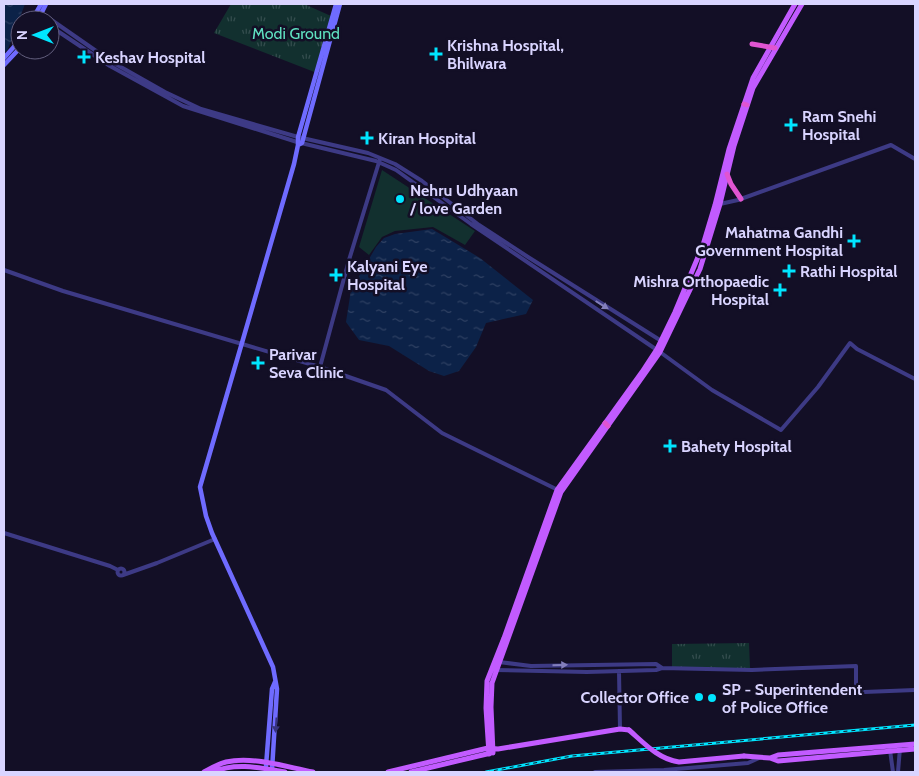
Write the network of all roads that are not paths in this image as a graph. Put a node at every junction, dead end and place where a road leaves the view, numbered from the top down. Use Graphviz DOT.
graph roads {
  1 [pos="336,4"];
  2 [pos="340,4"];
  3 [pos="796,4"];
  4 [pos="802,4"];
  5 [pos="60,26"];
  6 [pos="60,33"];
  7 [pos="752,44"];
  8 [pos="773,47"];
  9 [pos="746,105"];
  10 [pos="300,141"];
  11 [pos="380,159"];
  12 [pos="915,159"];
  13 [pos="727,174"];
  14 [pos="741,199"];
  15 [pos="718,205"];
  16 [pos="4,270"];
  17 [pos="663,342"];
  18 [pos="242,345"];
  19 [pos="658,351"];
  20 [pos="320,368"];
  21 [pos="915,379"];
  22 [pos="559,491"];
  23 [pos="4,533"];
  24 [pos="215,538"];
  25 [pos="494,662"];
  26 [pos="500,663"];
  27 [pos="662,668"];
  28 [pos="494,670"];
  29 [pos="619,670"];
  30 [pos="276,680"];
  31 [pos="915,690"];
  32 [pos="620,729"];
  33 [pos="915,744"];
  34 [pos="900,748"];
  35 [pos="890,749"];
  36 [pos="915,749"];
  37 [pos="494,750"];
  38 [pos="760,757"];
  39 [pos="266,766"];
  40 [pos="272,767"];
  41 [pos="204,772"];
  42 [pos="213,772"];
  43 [pos="285,772"];
  44 [pos="312,772"];
  45 [pos="388,772"];
  46 [pos="411,772"];
  47 [pos="595,772"];
  48 [pos="893,772"];
  49 [pos="898,772"];
  1 -- 10 [label="main road"];
  2 -- 10 [label="main road"];
  3 -- 8 [label="main road"];
  4 -- 8 [label="main road"];
  5 -- 10 [label="street"];
  6 -- 10 [label="street"];
  7 -- 8 [label="highway"];
  8 -- 9 [label="main road"];
  9 -- 13 [label="main road"];
  9 -- 15 [label="main road"];
  10 -- 11 [label="street"];
  10 -- 18 [label="main road"];
  11 -- 17 [label="street, one-way"];
  11 -- 19 [label="street"];
  11 -- 20 [label="street"];
  12 -- 14 [label="street"];
  13 -- 14 [label="highway"];
  13 -- 15 [label="main road"];
  14 -- 15 [label="street"];
  15 -- 17 [label="main road"];
  16 -- 18 [label="street"];
  17 -- 19 [label="main road"];
  18 -- 20 [label="street"];
  18 -- 24 [label="main road"];
  19 -- 21 [label="street"];
  19 -- 22 [label="main road"];
  20 -- 22 [label="street"];
  22 -- 25 [label="main road"];
  22 -- 26 [label="main road"];
  23 -- 24 [label="street"];
  24 -- 30 [label="main road"];
  25 -- 26 [label="street"];
  25 -- 28 [label="main road"];
  26 -- 27 [label="street, one-way"];
  26 -- 28 [label="main road"];
  27 -- 29 [label="street"];
  27 -- 31 [label="street"];
  28 -- 29 [label="street"];
  28 -- 37 [label="main road"];
  29 -- 32 [label="street"];
  30 -- 39 [label="main road"];
  30 -- 40 [label="main road, one-way"];
  32 -- 37 [label="main road"];
  32 -- 38 [label="main road, bridge"];
  33 -- 34 [label="main road"];
  34 -- 35 [label="main road"];
  34 -- 36 [label="main road"];
  34 -- 49 [label="street"];
  35 -- 38 [label="main road"];
  35 -- 48 [label="street"];
  37 -- 45 [label="main road"];
  37 -- 46 [label="main road"];
  38 -- 47 [label="street"];
  39 -- 40 [label="main road"];
  39 -- 41 [label="main road"];
  39 -- 42 [label="main road"];
  40 -- 43 [label="main road"];
  40 -- 44 [label="main road"];
}
